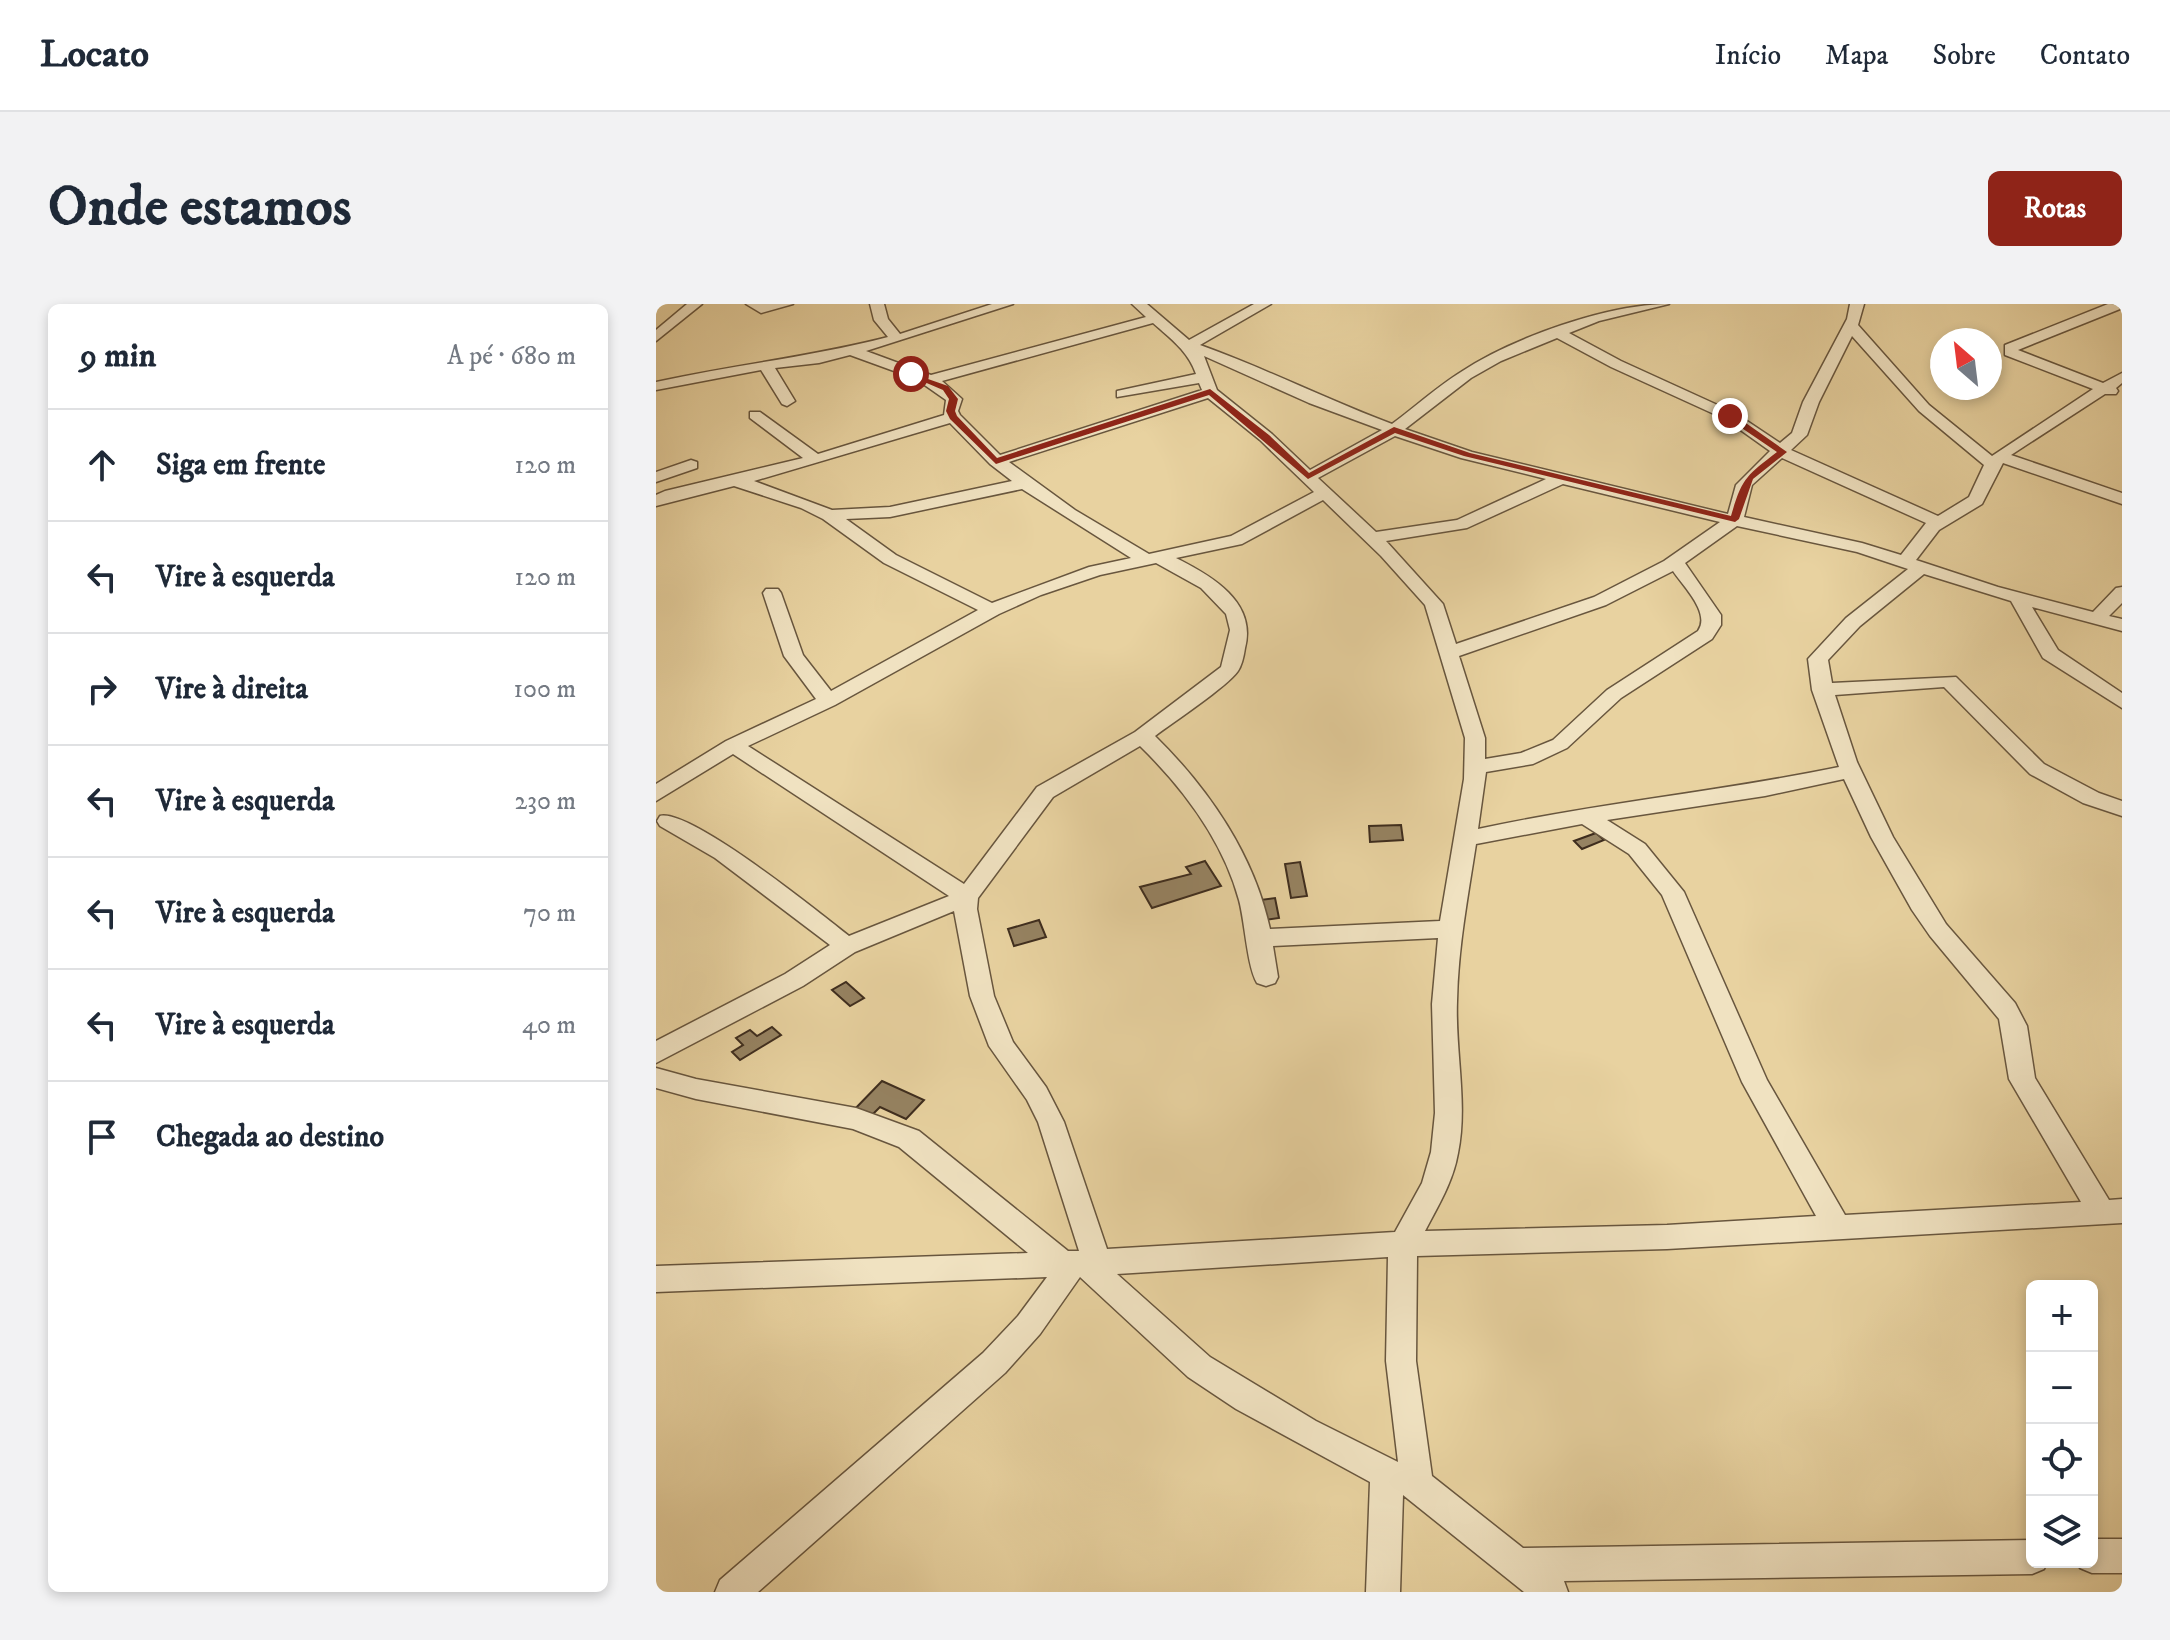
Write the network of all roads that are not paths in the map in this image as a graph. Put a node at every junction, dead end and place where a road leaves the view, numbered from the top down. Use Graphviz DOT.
graph roads {
  1 [pos="695,304"];
  2 [pos="753,304"];
  3 [pos="786,304"];
  4 [pos="877,304"];
  5 [pos="1006,304"];
  6 [pos="1139,304"];
  7 [pos="1264,304"];
  8 [pos="1662,304"];
  9 [pos="1857,304"];
  10 [pos="1585,306"];
  11 [pos="2116,306"];
  12 [pos="656,315"];
  13 [pos="684,315"];
  14 [pos="1602,315"];
  15 [pos="1157,318"];
  16 [pos="1850,325"];
  17 [pos="1558,333"];
  18 [pos="656,337"];
  19 [pos="897,339"];
  20 [pos="1842,343"];
  21 [pos="1866,345"];
  22 [pos="1188,346"];
  23 [pos="851,351"];
  24 [pos="767,366"];
  25 [pos="2122,377"];
  26 [pos="928,380"];
  27 [pos="1208,384"];
  28 [pos="656,386"];
  29 [pos="2102,388"];
  30 [pos="1122,394"];
  31 [pos="2122,395"];
  32 [pos="787,401"];
  33 [pos="755,415"];
  34 [pos="953,417"];
  35 [pos="1394,430"];
  36 [pos="1782,452"];
  37 [pos="815,459"];
  38 [pos="1996,460"];
  39 [pos="996,461"];
  40 [pos="691,465"];
  41 [pos="1308,477"];
  42 [pos="1562,478"];
  43 [pos="656,479"];
  44 [pos="737,481"];
  45 [pos="1022,484"];
  46 [pos="1324,493"];
  47 [pos="664,498"];
  48 [pos="2122,499"];
  49 [pos="829,515"];
  50 [pos="1735,519"];
  51 [pos="1939,523"];
  52 [pos="1372,538"];
  53 [pos="1154,559"];
  54 [pos="1675,561"];
  55 [pos="1913,565"];
  56 [pos="2122,592"];
  57 [pos="772,593"];
  58 [pos="2018,598"];
  59 [pos="992,610"];
  60 [pos="2097,618"];
  61 [pos="2122,625"];
  62 [pos="1449,653"];
  63 [pos="1822,690"];
  64 [pos="828,701"];
  65 [pos="2122,702"];
  66 [pos="1142,736"];
  67 [pos="733,745"];
  68 [pos="1475,767"];
  69 [pos="1853,771"];
  70 [pos="656,794"];
  71 [pos="2122,809"];
  72 [pos="1586,817"];
  73 [pos="660,822"];
  74 [pos="1466,839"];
  75 [pos="967,897"];
  76 [pos="1448,929"];
  77 [pos="1261,938"];
  78 [pos="847,946"];
  79 [pos="1266,977"];
  80 [pos="656,1053"];
  81 [pos="656,1078"];
  82 [pos="2112,1211"];
  83 [pos="1837,1227"];
  84 [pos="1403,1244"];
  85 [pos="1079,1263"];
  86 [pos="656,1279"];
  87 [pos="1402,1479"];
  88 [pos="2098,1556"];
  89 [pos="2122,1556"];
  90 [pos="2026,1557"];
  91 [pos="1514,1565"];
  92 [pos="732,1592"];
  93 [pos="1383,1592"];
  94 [pos="1551,1592"];
  1 -- 13 [label="street"];
  2 -- 3 [label="street"];
  4 -- 19 [label="street"];
  5 -- 19 [label="street"];
  6 -- 15 [label="street"];
  7 -- 22 [label="street"];
  8 -- 14 [label="street"];
  9 -- 16 [label="street"];
  10 -- 14 [label="street"];
  11 -- 29 [label="street"];
  12 -- 13 [label="street"];
  13 -- 18 [label="street"];
  14 -- 17 [label="street"];
  15 -- 22 [label="street"];
  15 -- 26 [label="street"];
  16 -- 20 [label="street"];
  16 -- 21 [label="street"];
  17 -- 35 [label="street"];
  17 -- 36 [label="street"];
  19 -- 23 [label="street"];
  20 -- 21 [label="street"];
  20 -- 36 [label="street"];
  21 -- 38 [label="street"];
  22 -- 27 [label="street"];
  22 -- 35 [label="street"];
  23 -- 24 [label="street"];
  23 -- 26 [label="street"];
  24 -- 28 [label="street"];
  24 -- 32 [label="street"];
  25 -- 29 [label="street"];
  26 -- 34 [label="street"];
  27 -- 30 [label="street"];
  27 -- 39 [label="street"];
  27 -- 41 [label="street"];
  29 -- 31 [label="street"];
  29 -- 38 [label="street"];
  33 -- 37 [label="street"];
  34 -- 37 [label="street"];
  34 -- 39 [label="street"];
  35 -- 41 [label="street"];
  35 -- 42 [label="street"];
  36 -- 50 [label="street"];
  36 -- 51 [label="street"];
  37 -- 44 [label="street"];
  38 -- 48 [label="street"];
  38 -- 51 [label="street"];
  39 -- 45 [label="street"];
  40 -- 43 [label="street"];
  41 -- 46 [label="street"];
  42 -- 50 [label="street"];
  42 -- 52 [label="street"];
  43 -- 47 [label="street"];
  44 -- 47 [label="street"];
  44 -- 49 [label="street"];
  45 -- 49 [label="street"];
  45 -- 53 [label="street"];
  46 -- 52 [label="street"];
  46 -- 53 [label="street"];
  49 -- 59 [label="street"];
  50 -- 54 [label="street"];
  50 -- 55 [label="street"];
  51 -- 55 [label="street"];
  52 -- 62 [label="street"];
  53 -- 59 [label="street"];
  53 -- 66 [label="street"];
  54 -- 62 [label="street"];
  54 -- 68 [label="street"];
  55 -- 58 [label="street"];
  55 -- 63 [label="street"];
  56 -- 60 [label="street"];
  57 -- 64 [label="street"];
  58 -- 60 [label="street"];
  58 -- 65 [label="street"];
  59 -- 64 [label="street"];
  60 -- 61 [label="street"];
  62 -- 68 [label="street"];
  63 -- 69 [label="street"];
  63 -- 71 [label="street"];
  64 -- 67 [label="street"];
  66 -- 75 [label="street"];
  66 -- 77 [label="street"];
  67 -- 70 [label="street"];
  67 -- 75 [label="street"];
  68 -- 74 [label="street"];
  69 -- 72 [label="street"];
  69 -- 82 [label="street"];
  72 -- 74 [label="street"];
  72 -- 83 [label="street"];
  73 -- 78 [label="street"];
  74 -- 76 [label="street"];
  75 -- 78 [label="street"];
  75 -- 85 [label="street"];
  76 -- 77 [label="street"];
  76 -- 84 [label="street"];
  77 -- 79 [label="street"];
  78 -- 80 [label="street"];
  81 -- 85 [label="street"];
  82 -- 83 [label="street"];
  83 -- 84 [label="street"];
  84 -- 85 [label="street"];
  84 -- 87 [label="street"];
  85 -- 86 [label="street"];
  85 -- 87 [label="street"];
  85 -- 92 [label="street"];
  87 -- 91 [label="street"];
  87 -- 93 [label="street"];
  88 -- 89 [label="street"];
  90 -- 91 [label="street"];
  91 -- 94 [label="street"];
}
